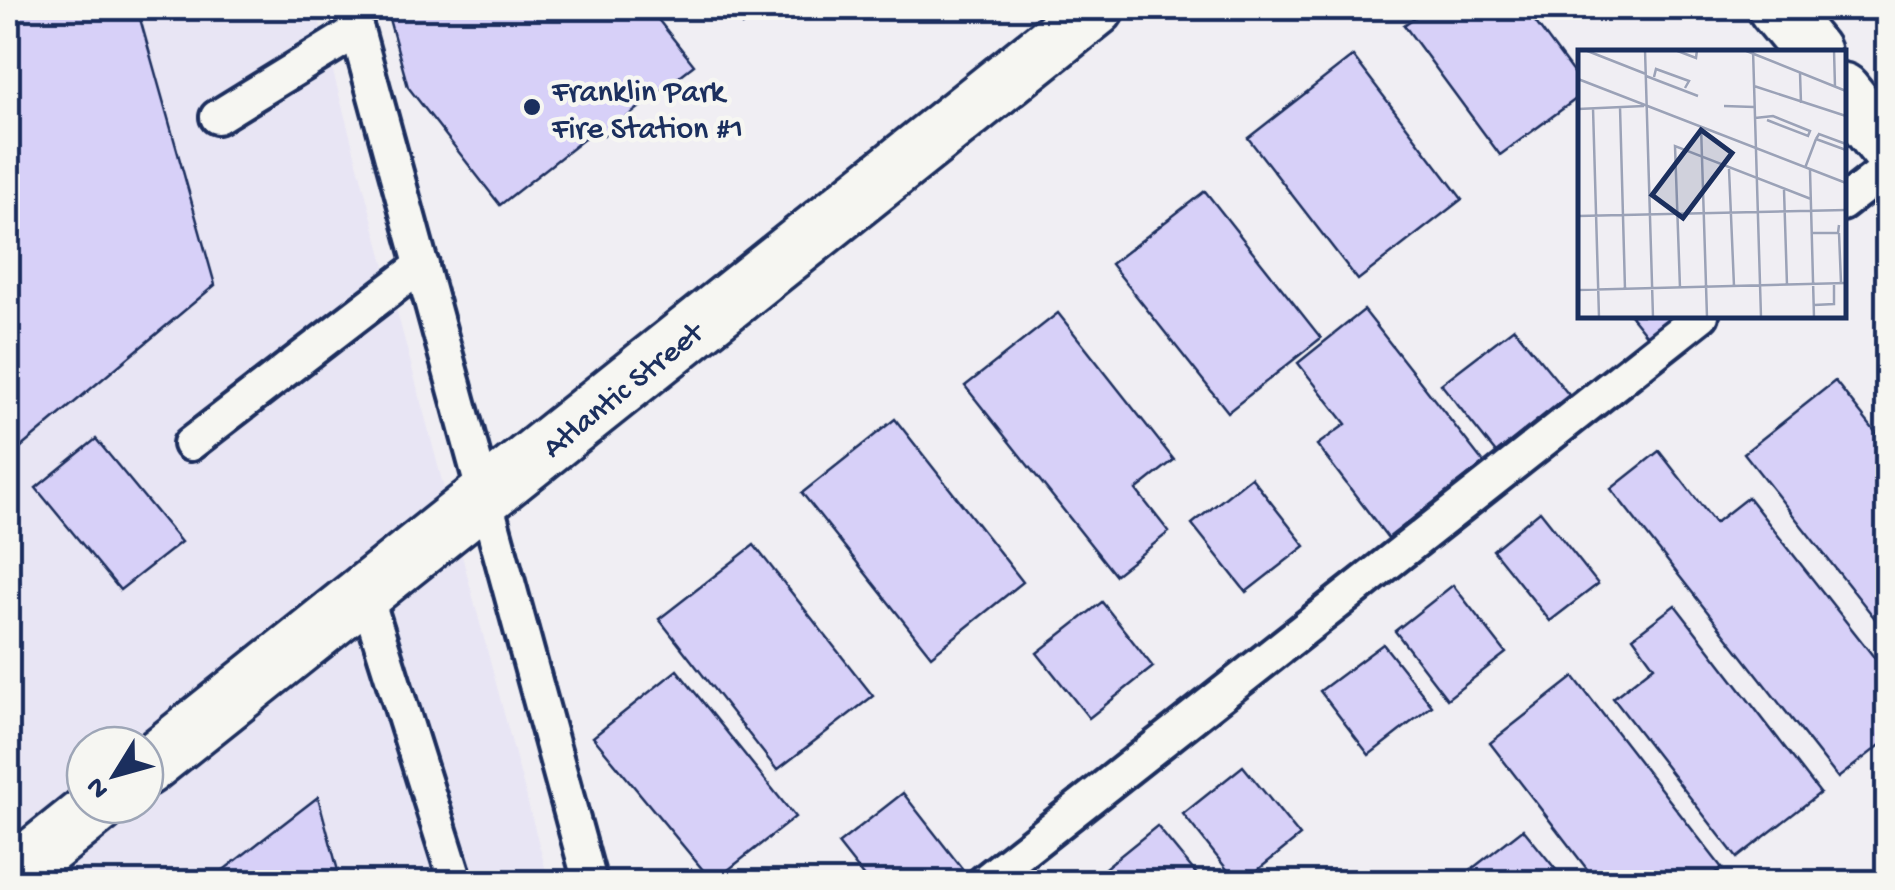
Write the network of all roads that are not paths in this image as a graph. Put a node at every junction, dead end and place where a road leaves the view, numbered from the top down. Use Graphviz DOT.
graph roads {
  1 [pos="1096,8"];
  2 [pos="1776,8"];
  3 [pos="354,20"];
  4 [pos="1810,50"];
  5 [pos="1845,95"];
  6 [pos="217,116"];
  7 [pos="1888,148"];
  8 [pos="1888,168"];
  9 [pos="1845,202"];
  10 [pos="422,264"];
  11 [pos="1698,318"];
  12 [pos="190,444"];
  13 [pos="486,496"];
  14 [pos="366,592"];
  15 [pos="165,752"];
  16 [pos="74,825"];
  17 [pos="8,878"];
  18 [pos="456,882"];
  19 [pos="590,882"];
  20 [pos="984,882"];
  1 -- 13 [label="street, Atlantic Street"];
  2 -- 4 [label="street"];
  3 -- 6 [label="lane"];
  3 -- 10 [label="lane"];
  5 -- 7 [label="street"];
  8 -- 9 [label="lane"];
  10 -- 12 [label="lane"];
  10 -- 13 [label="lane"];
  11 -- 20 [label="lane"];
  13 -- 14 [label="street, Atlantic Street"];
  13 -- 19 [label="lane"];
  14 -- 15 [label="street, Atlantic Street"];
  14 -- 18 [label="lane"];
  16 -- 17 [label="street"];
}
